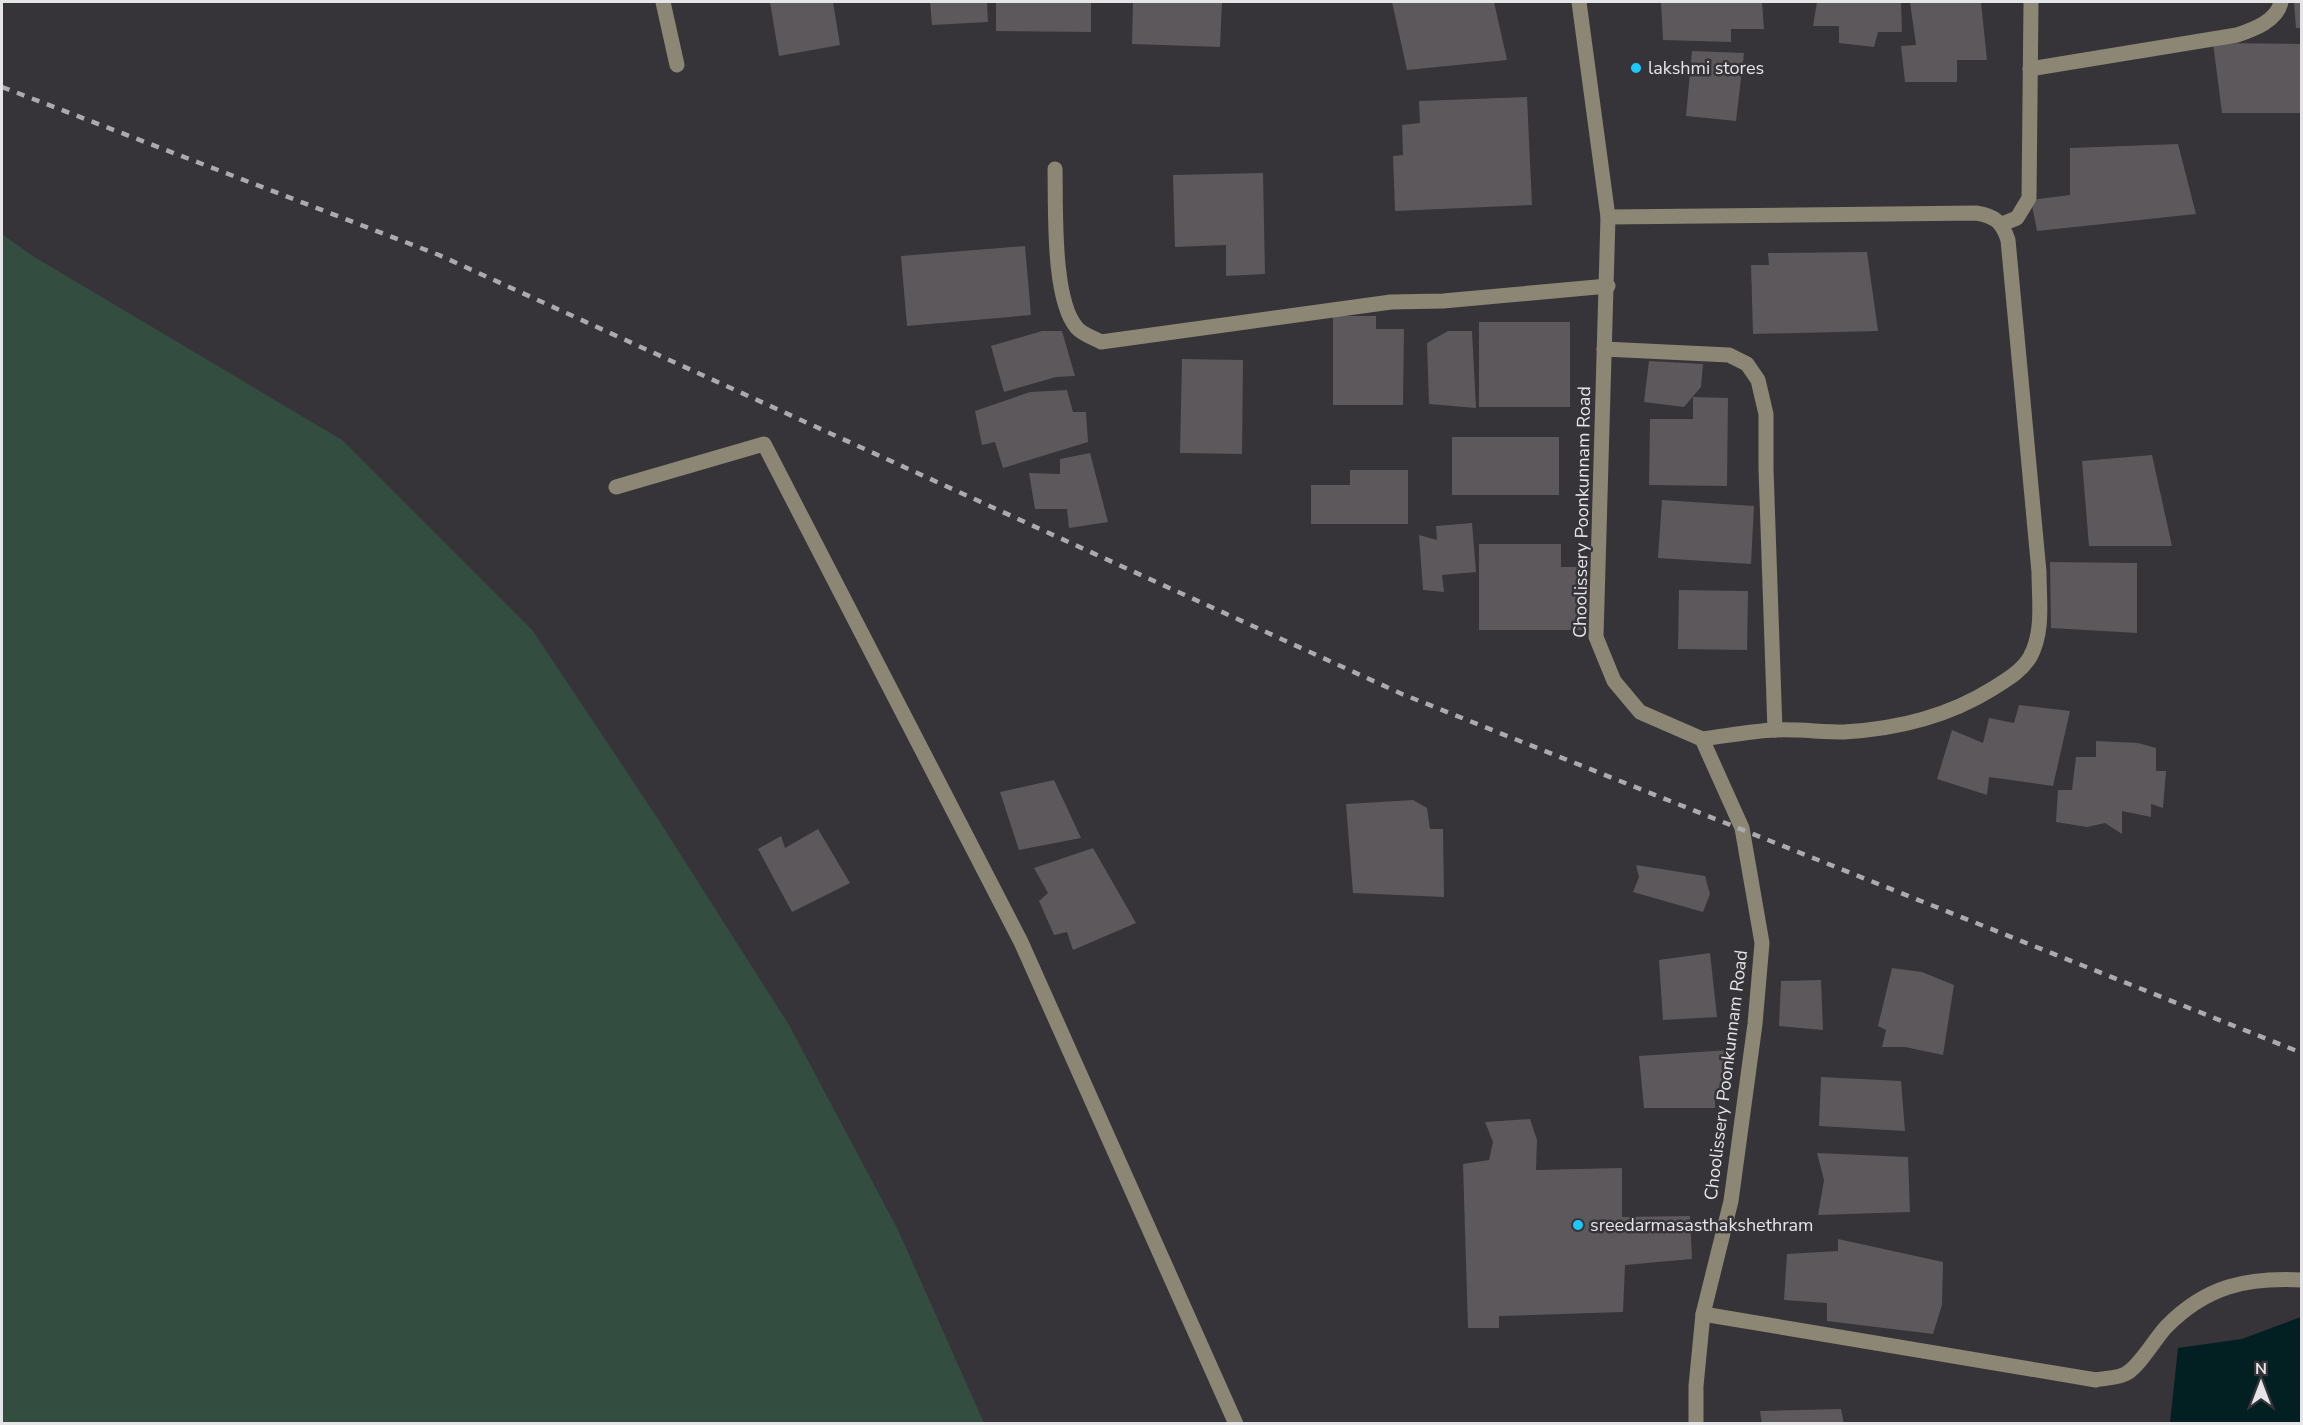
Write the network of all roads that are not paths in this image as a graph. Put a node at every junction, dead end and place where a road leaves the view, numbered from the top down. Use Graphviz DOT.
graph roads {
  1 [pos="663,2"];
  2 [pos="1579,2"];
  3 [pos="2031,2"];
  4 [pos="2281,2"];
  5 [pos="676,65"];
  6 [pos="2030,69"];
  7 [pos="1055,169"];
  8 [pos="1608,217"];
  9 [pos="2002,224"];
  10 [pos="1608,286"];
  11 [pos="1604,349"];
  12 [pos="616,487"];
  13 [pos="1775,730"];
  14 [pos="1702,739"];
  15 [pos="2301,1280"];
  16 [pos="1703,1314"];
  17 [pos="1236,1424"];
  18 [pos="1696,1424"];
  1 -- 5 [label="street"];
  2 -- 8 [label="street, Choolissery Poonkunnam Road"];
  3 -- 6 [label="street"];
  4 -- 6 [label="street"];
  6 -- 9 [label="street"];
  7 -- 10 [label="street"];
  8 -- 9 [label="street"];
  8 -- 10 [label="street, Choolissery Poonkunnam Road"];
  9 -- 13 [label="street"];
  10 -- 11 [label="street, Choolissery Poonkunnam Road"];
  11 -- 13 [label="street"];
  11 -- 14 [label="street, Choolissery Poonkunnam Road"];
  12 -- 17 [label="street"];
  13 -- 14 [label="street"];
  14 -- 16 [label="street, Choolissery Poonkunnam Road"];
  15 -- 16 [label="street"];
  16 -- 18 [label="street, Choolissery Poonkunnam Road"];
}
